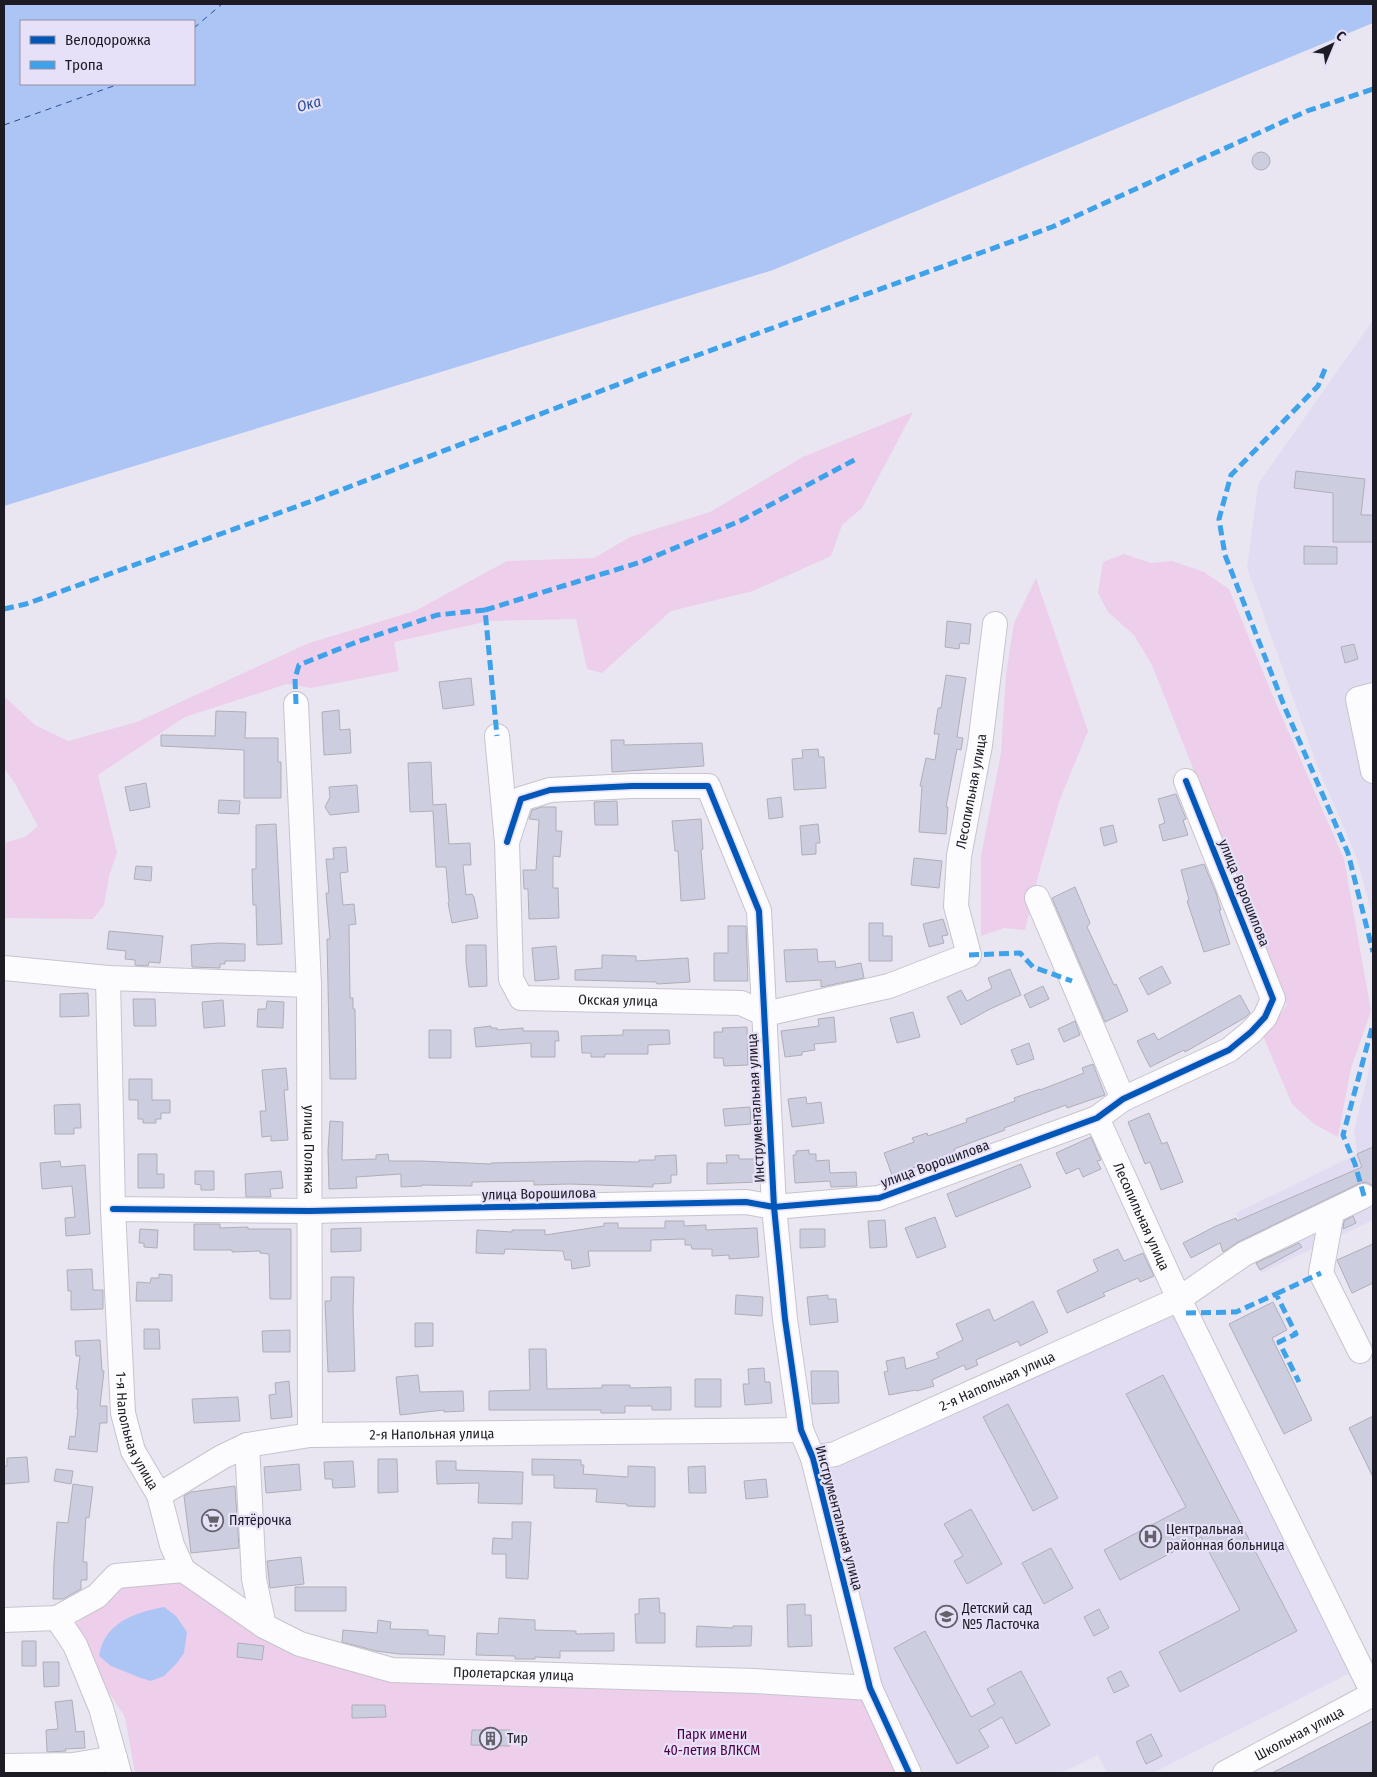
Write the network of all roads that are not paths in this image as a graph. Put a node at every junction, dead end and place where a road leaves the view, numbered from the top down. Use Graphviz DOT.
graph roads {
  1 [pos="995,624"];
  2 [pos="1373,695"];
  3 [pos="296,704"];
  4 [pos="497,736"];
  5 [pos="1373,771"];
  6 [pos="1186,781"];
  7 [pos="507,842"];
  8 [pos="1037,898"];
  9 [pos="4,968"];
  10 [pos="108,978"];
  11 [pos="309,985"];
  12 [pos="765,1014"];
  13 [pos="1123,1099"];
  14 [pos="1097,1118"];
  15 [pos="1364,1196"];
  16 [pos="774,1207"];
  17 [pos="113,1209"];
  18 [pos="310,1211"];
  19 [pos="1332,1212"];
  20 [pos="1183,1306"];
  21 [pos="1360,1351"];
  22 [pos="801,1430"];
  23 [pos="310,1435"];
  24 [pos="247,1445"];
  25 [pos="813,1458"];
  26 [pos="159,1495"];
  27 [pos="183,1570"];
  28 [pos="57,1618"];
  29 [pos="4,1620"];
  30 [pos="264,1626"];
  31 [pos="870,1688"];
  32 [pos="1373,1694"];
  33 [pos="4,1766"];
  34 [pos="117,1766"];
  35 [pos="909,1773"];
  36 [pos="1225,1773"];
  1 -- 12 [label="street, Лесопильная улица"];
  2 -- 5 [label="street"];
  3 -- 11 [label="street, улица Полянка"];
  4 -- 7 [label="street, Окская улица"];
  6 -- 13 [label="street, улица Ворошилова"];
  7 -- 12 [label="street, Окская улица"];
  7 -- 12 [label="street, Инструментальная улица"];
  8 -- 13 [label="street"];
  9 -- 10 [label="street"];
  10 -- 11 [label="street"];
  10 -- 17 [label="street, 1-я Напольная улица"];
  11 -- 18 [label="street, улица Полянка"];
  12 -- 16 [label="street, Инструментальная улица"];
  13 -- 14 [label="street, улица Ворошилова"];
  14 -- 16 [label="street, улица Ворошилова"];
  14 -- 20 [label="street, Лесопильная улица"];
  15 -- 19 [label="street, 2-я Напольная улица"];
  16 -- 18 [label="street, улица Ворошилова"];
  16 -- 22 [label="street, Инструментальная улица"];
  17 -- 18 [label="street, улица Ворошилова"];
  17 -- 26 [label="street, 1-я Напольная улица"];
  18 -- 23 [label="street, улица Полянка"];
  19 -- 20 [label="street, 2-я Напольная улица"];
  19 -- 21 [label="street"];
  20 -- 25 [label="street, 2-я Напольная улица"];
  20 -- 32 [label="street, Лесопильная улица"];
  22 -- 23 [label="street, 2-я Напольная улица"];
  22 -- 25 [label="street, Инструментальная улица"];
  23 -- 24 [label="street, 2-я Напольная улица"];
  24 -- 26 [label="street, 2-я Напольная улица"];
  24 -- 30 [label="street"];
  25 -- 31 [label="street, Инструментальная улица"];
  26 -- 27 [label="street, 1-я Напольная улица"];
  27 -- 28 [label="street"];
  27 -- 30 [label="street, Пролетарская улица"];
  28 -- 29 [label="street"];
  28 -- 34 [label="street"];
  30 -- 31 [label="street, Пролетарская улица"];
  31 -- 35 [label="street, Инструментальная улица"];
  32 -- 36 [label="street, Школьная улица"];
  33 -- 34 [label="street"];
}
